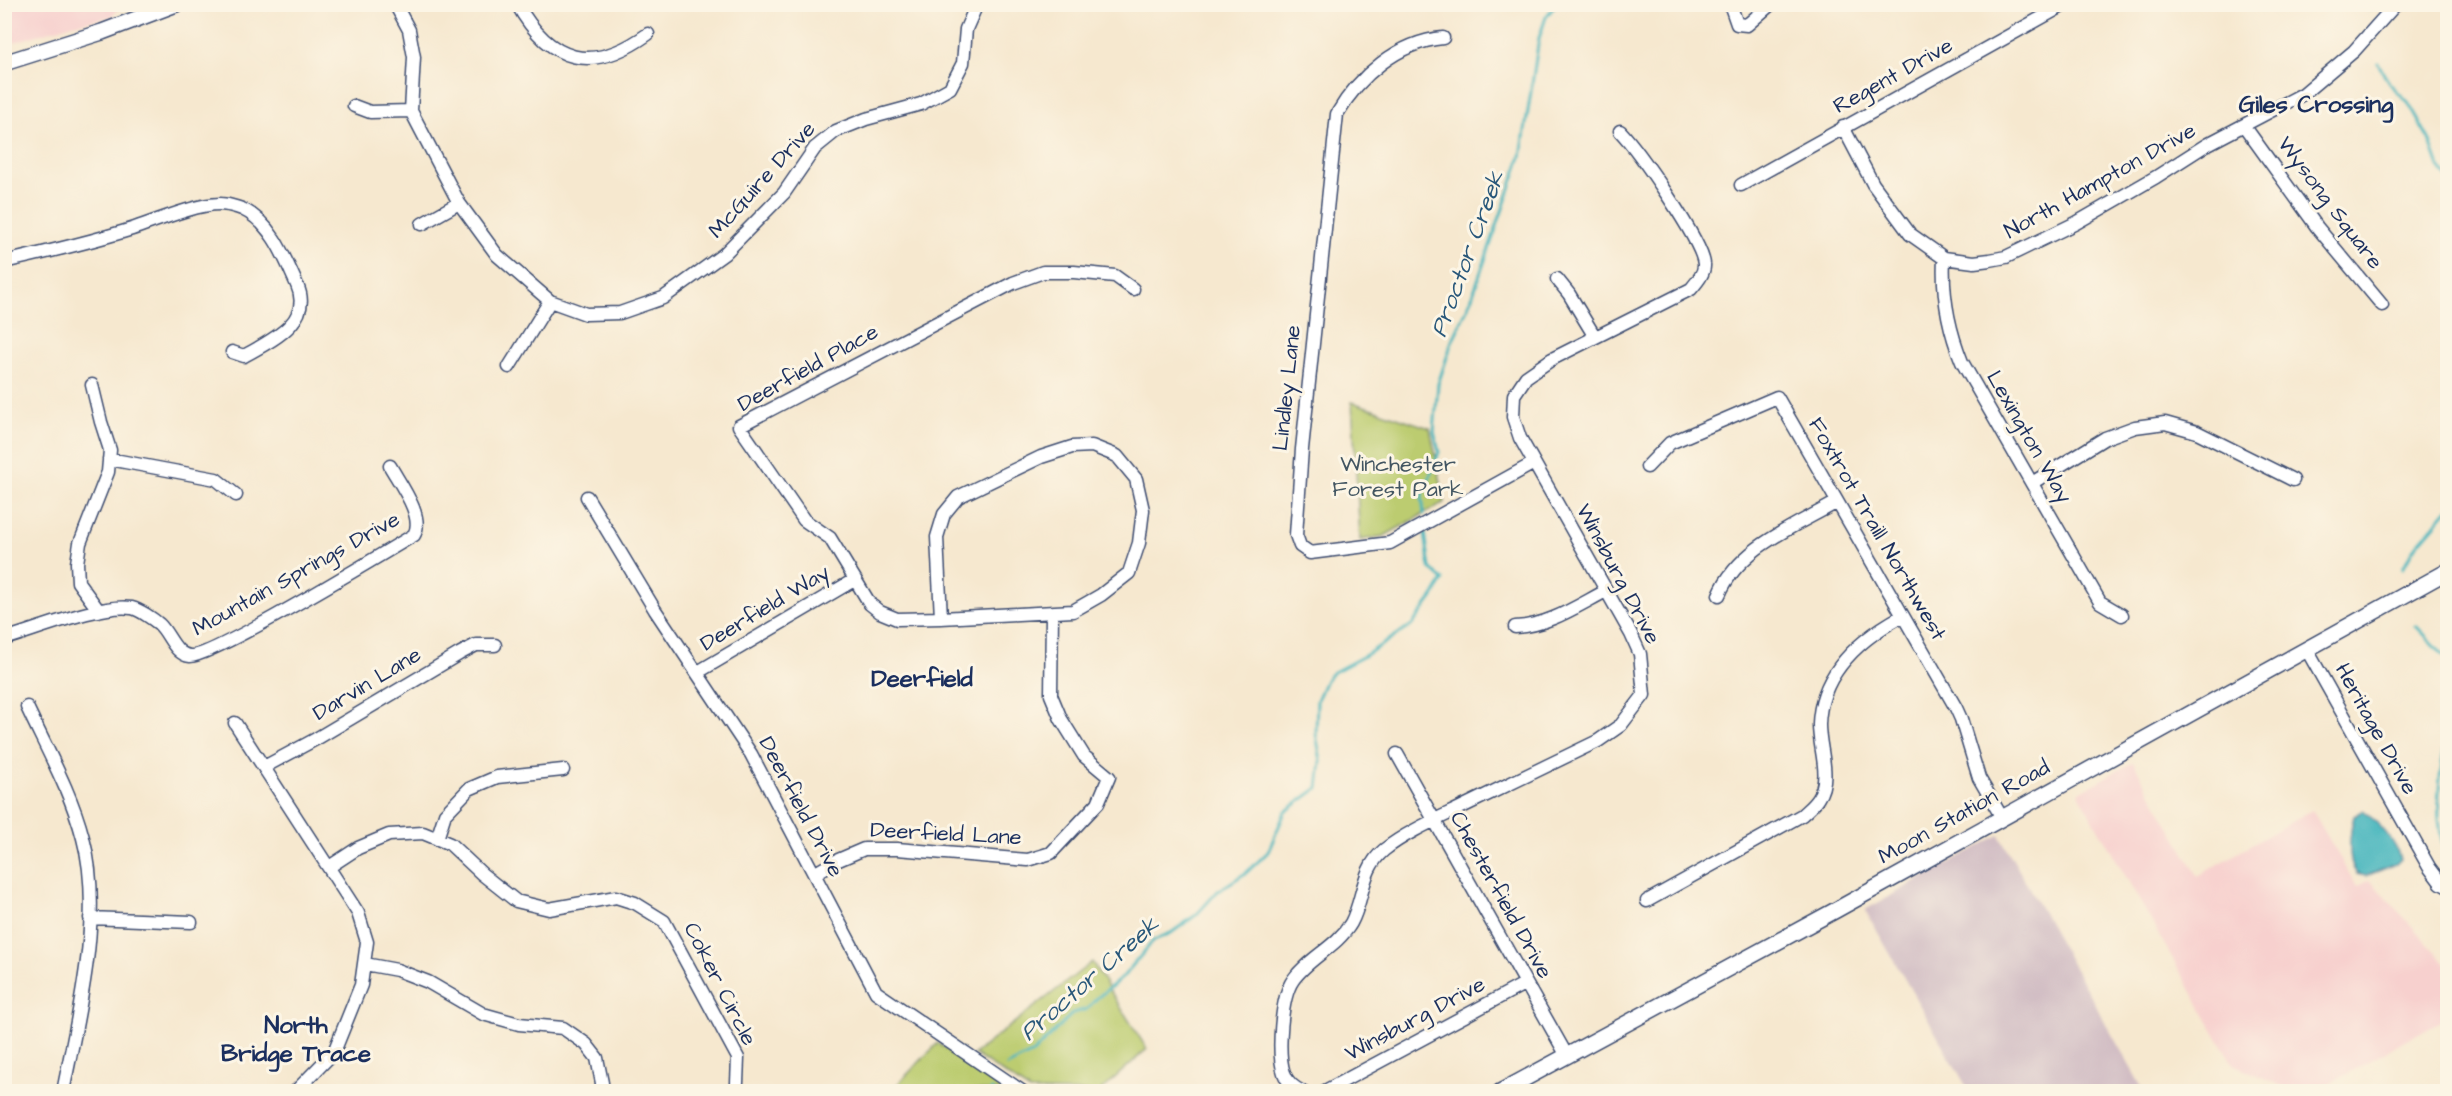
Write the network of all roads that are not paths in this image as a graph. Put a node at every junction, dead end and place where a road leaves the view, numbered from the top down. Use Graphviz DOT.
graph roads {
  1 [pos="176,4"];
  2 [pos="395,4"];
  3 [pos="517,4"];
  4 [pos="977,4"];
  5 [pos="1730,4"];
  6 [pos="1771,4"];
  7 [pos="2066,4"];
  8 [pos="2396,4"];
  9 [pos="648,34"];
  10 [pos="1443,38"];
  11 [pos="4,63"];
  12 [pos="354,106"];
  13 [pos="411,111"];
  14 [pos="1844,127"];
  15 [pos="2245,127"];
  16 [pos="1620,130"];
  17 [pos="1741,185"];
  18 [pos="459,203"];
  19 [pos="422,224"];
  20 [pos="1944,258"];
  21 [pos="4,262"];
  22 [pos="1557,279"];
  23 [pos="1133,289"];
  24 [pos="550,301"];
  25 [pos="2382,305"];
  26 [pos="1595,337"];
  27 [pos="232,352"];
  28 [pos="509,367"];
  29 [pos="92,385"];
  30 [pos="109,459"];
  31 [pos="1534,462"];
  32 [pos="390,466"];
  33 [pos="1647,467"];
  34 [pos="2293,480"];
  35 [pos="2032,483"];
  36 [pos="236,495"];
  37 [pos="587,497"];
  38 [pos="1837,502"];
  39 [pos="2448,571"];
  40 [pos="854,580"];
  41 [pos="1606,591"];
  42 [pos="1719,595"];
  43 [pos="99,611"];
  44 [pos="1052,613"];
  45 [pos="1902,615"];
  46 [pos="2122,615"];
  47 [pos="940,618"];
  48 [pos="1515,627"];
  49 [pos="4,639"];
  50 [pos="495,645"];
  51 [pos="2307,650"];
  52 [pos="698,672"];
  53 [pos="27,707"];
  54 [pos="235,723"];
  55 [pos="1397,754"];
  56 [pos="264,767"];
  57 [pos="563,770"];
  58 [pos="2001,816"];
  59 [pos="1435,820"];
  60 [pos="437,839"];
  61 [pos="328,867"];
  62 [pos="814,874"];
  63 [pos="2448,887"];
  64 [pos="1647,901"];
  65 [pos="90,918"];
  66 [pos="191,922"];
  67 [pos="365,964"];
  68 [pos="1526,983"];
  69 [pos="1567,1056"];
  70 [pos="737,1083"];
  71 [pos="300,1090"];
  72 [pos="63,1092"];
  73 [pos="601,1092"];
  74 [pos="1023,1092"];
  75 [pos="1302,1092"];
  76 [pos="1323,1092"];
  77 [pos="1500,1092"];
  1 -- 11 [label="street"];
  2 -- 13 [label="street"];
  3 -- 9 [label="street"];
  4 -- 24 [label="street, McGuire Drive"];
  5 -- 6 [label="street"];
  7 -- 14 [label="street, Regent Drive"];
  8 -- 15 [label="street, North Hampton Drive"];
  10 -- 31 [label="street, Lindley Lane"];
  12 -- 13 [label="street"];
  13 -- 18 [label="street, McGuire Drive"];
  14 -- 17 [label="street, Regent Drive"];
  14 -- 20 [label="street, North Hampton Drive"];
  15 -- 20 [label="street, North Hampton Drive"];
  15 -- 25 [label="street, Wysong Square"];
  16 -- 26 [label="street, Winsburg Drive"];
  18 -- 19 [label="street"];
  18 -- 24 [label="street, McGuire Drive"];
  20 -- 35 [label="street, Lexington Way"];
  21 -- 27 [label="street"];
  22 -- 26 [label="street"];
  23 -- 40 [label="street, Deerfield Place"];
  24 -- 28 [label="street"];
  26 -- 31 [label="street, Winsburg Drive"];
  29 -- 30 [label="street"];
  30 -- 36 [label="street"];
  30 -- 43 [label="street"];
  31 -- 41 [label="street, Winsburg Drive"];
  32 -- 43 [label="street, Mountain Springs Drive"];
  33 -- 38 [label="street, Foxtrot Traill Northwest"];
  34 -- 35 [label="street"];
  35 -- 46 [label="street, Lexington Way"];
  37 -- 52 [label="street, Deerfield Drive"];
  38 -- 42 [label="street"];
  38 -- 45 [label="street, Foxtrot Traill Northwest"];
  39 -- 51 [label="street, Moon Station Road"];
  40 -- 47 [label="street, Deerfield Place"];
  40 -- 52 [label="street, Deerfield Way"];
  41 -- 48 [label="street"];
  41 -- 59 [label="street, Winsburg Drive"];
  43 -- 49 [label="street, Mountain Springs Drive"];
  44 -- 47 [label="street, Deerfield Place"];
  44 -- 47 [label="street, Deerfield Place"];
  44 -- 62 [label="street, Deerfield Lane"];
  45 -- 58 [label="street, Foxtrot Traill Northwest"];
  45 -- 64 [label="street"];
  50 -- 56 [label="street, Darvin Lane"];
  51 -- 58 [label="street, Moon Station Road"];
  51 -- 63 [label="street, Heritage Drive"];
  52 -- 62 [label="street, Deerfield Drive"];
  53 -- 65 [label="street"];
  54 -- 56 [label="street"];
  55 -- 59 [label="street, Chesterfield Drive"];
  56 -- 61 [label="street"];
  57 -- 60 [label="street"];
  58 -- 69 [label="street, Moon Station Road"];
  59 -- 68 [label="street, Chesterfield Drive"];
  59 -- 75 [label="street, Winsburg Drive"];
  60 -- 61 [label="street, Coker Circle"];
  60 -- 70 [label="street, Coker Circle"];
  61 -- 67 [label="street"];
  62 -- 74 [label="street, Deerfield Drive"];
  65 -- 66 [label="street"];
  65 -- 72 [label="street"];
  67 -- 71 [label="street"];
  67 -- 73 [label="street"];
  68 -- 69 [label="street, Chesterfield Drive"];
  68 -- 76 [label="street, Winsburg Drive"];
  69 -- 77 [label="street, Moon Station Road"];
}
